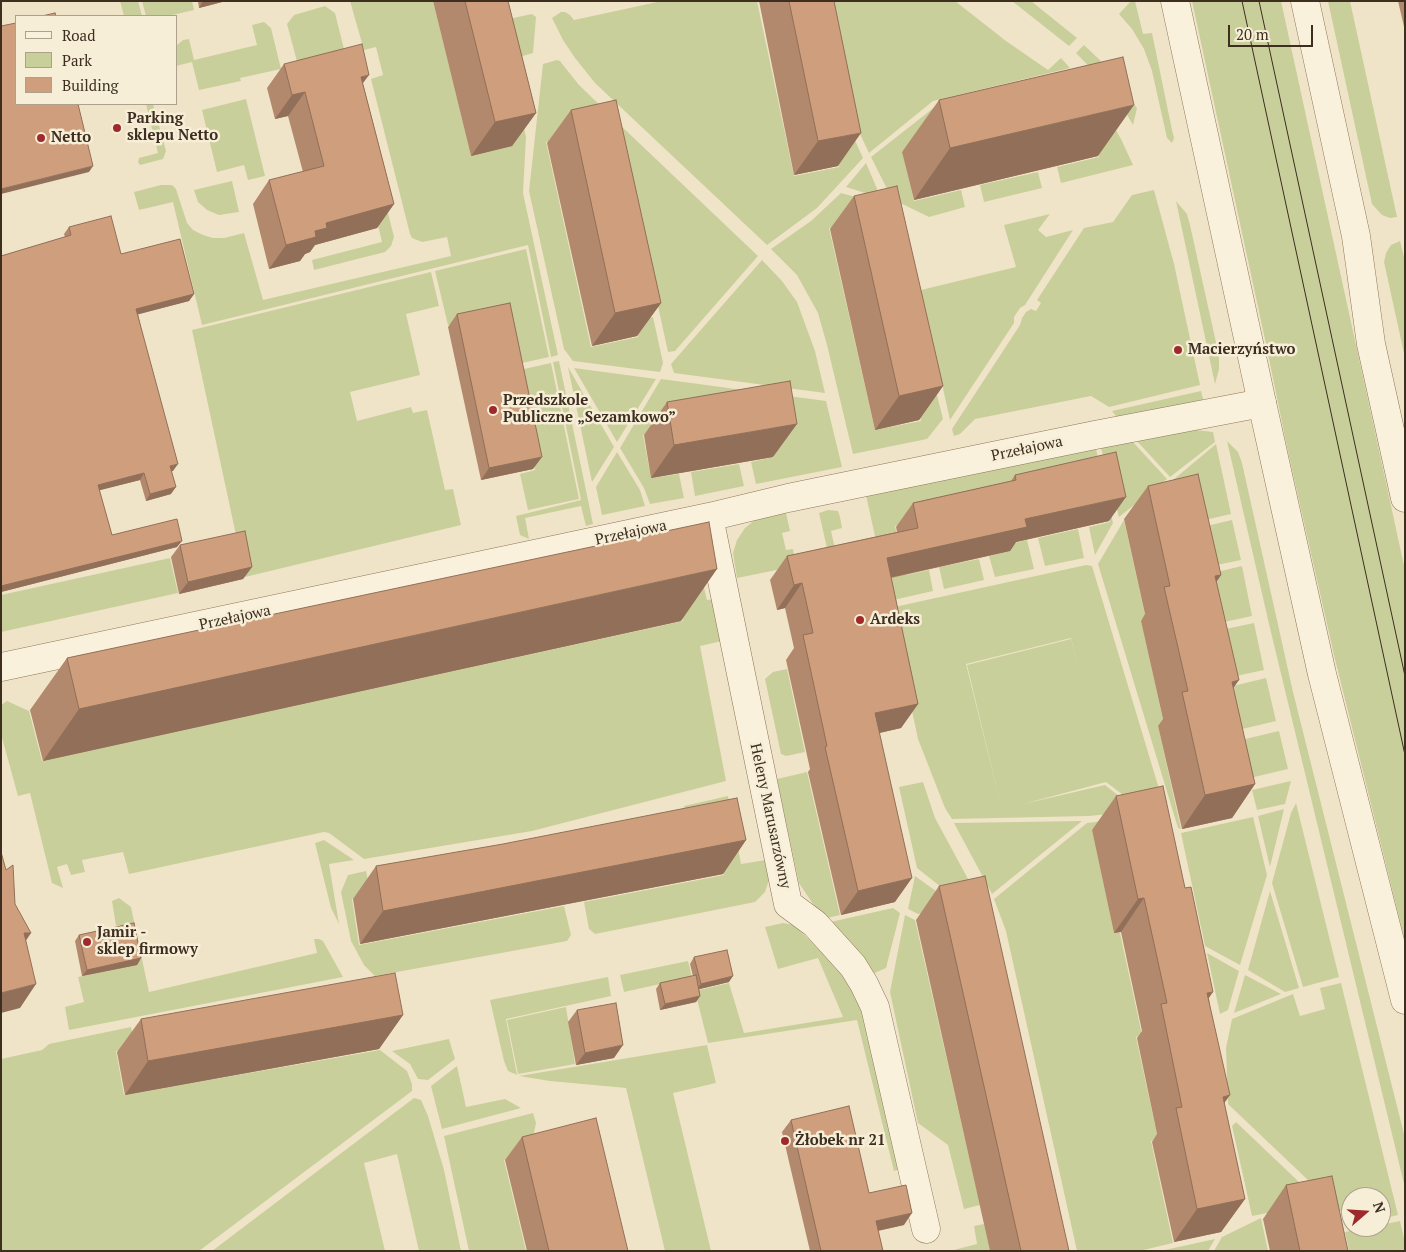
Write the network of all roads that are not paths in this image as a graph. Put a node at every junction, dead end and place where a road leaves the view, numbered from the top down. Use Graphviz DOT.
graph roads {
  1 [pos="1175,1"];
  2 [pos="1305,1"];
  3 [pos="1262,403"];
  4 [pos="1405,498"];
  5 [pos="709,517"];
  6 [pos="1,667"];
  7 [pos="1405,1000"];
  8 [pos="926,1229"];
  1 -- 3 [label="street"];
  2 -- 4 [label="street"];
  3 -- 5 [label="street, Przełajowa"];
  3 -- 7 [label="street"];
  5 -- 6 [label="street, Przełajowa"];
  5 -- 8 [label="street, Heleny Marusarzówny"];
}
